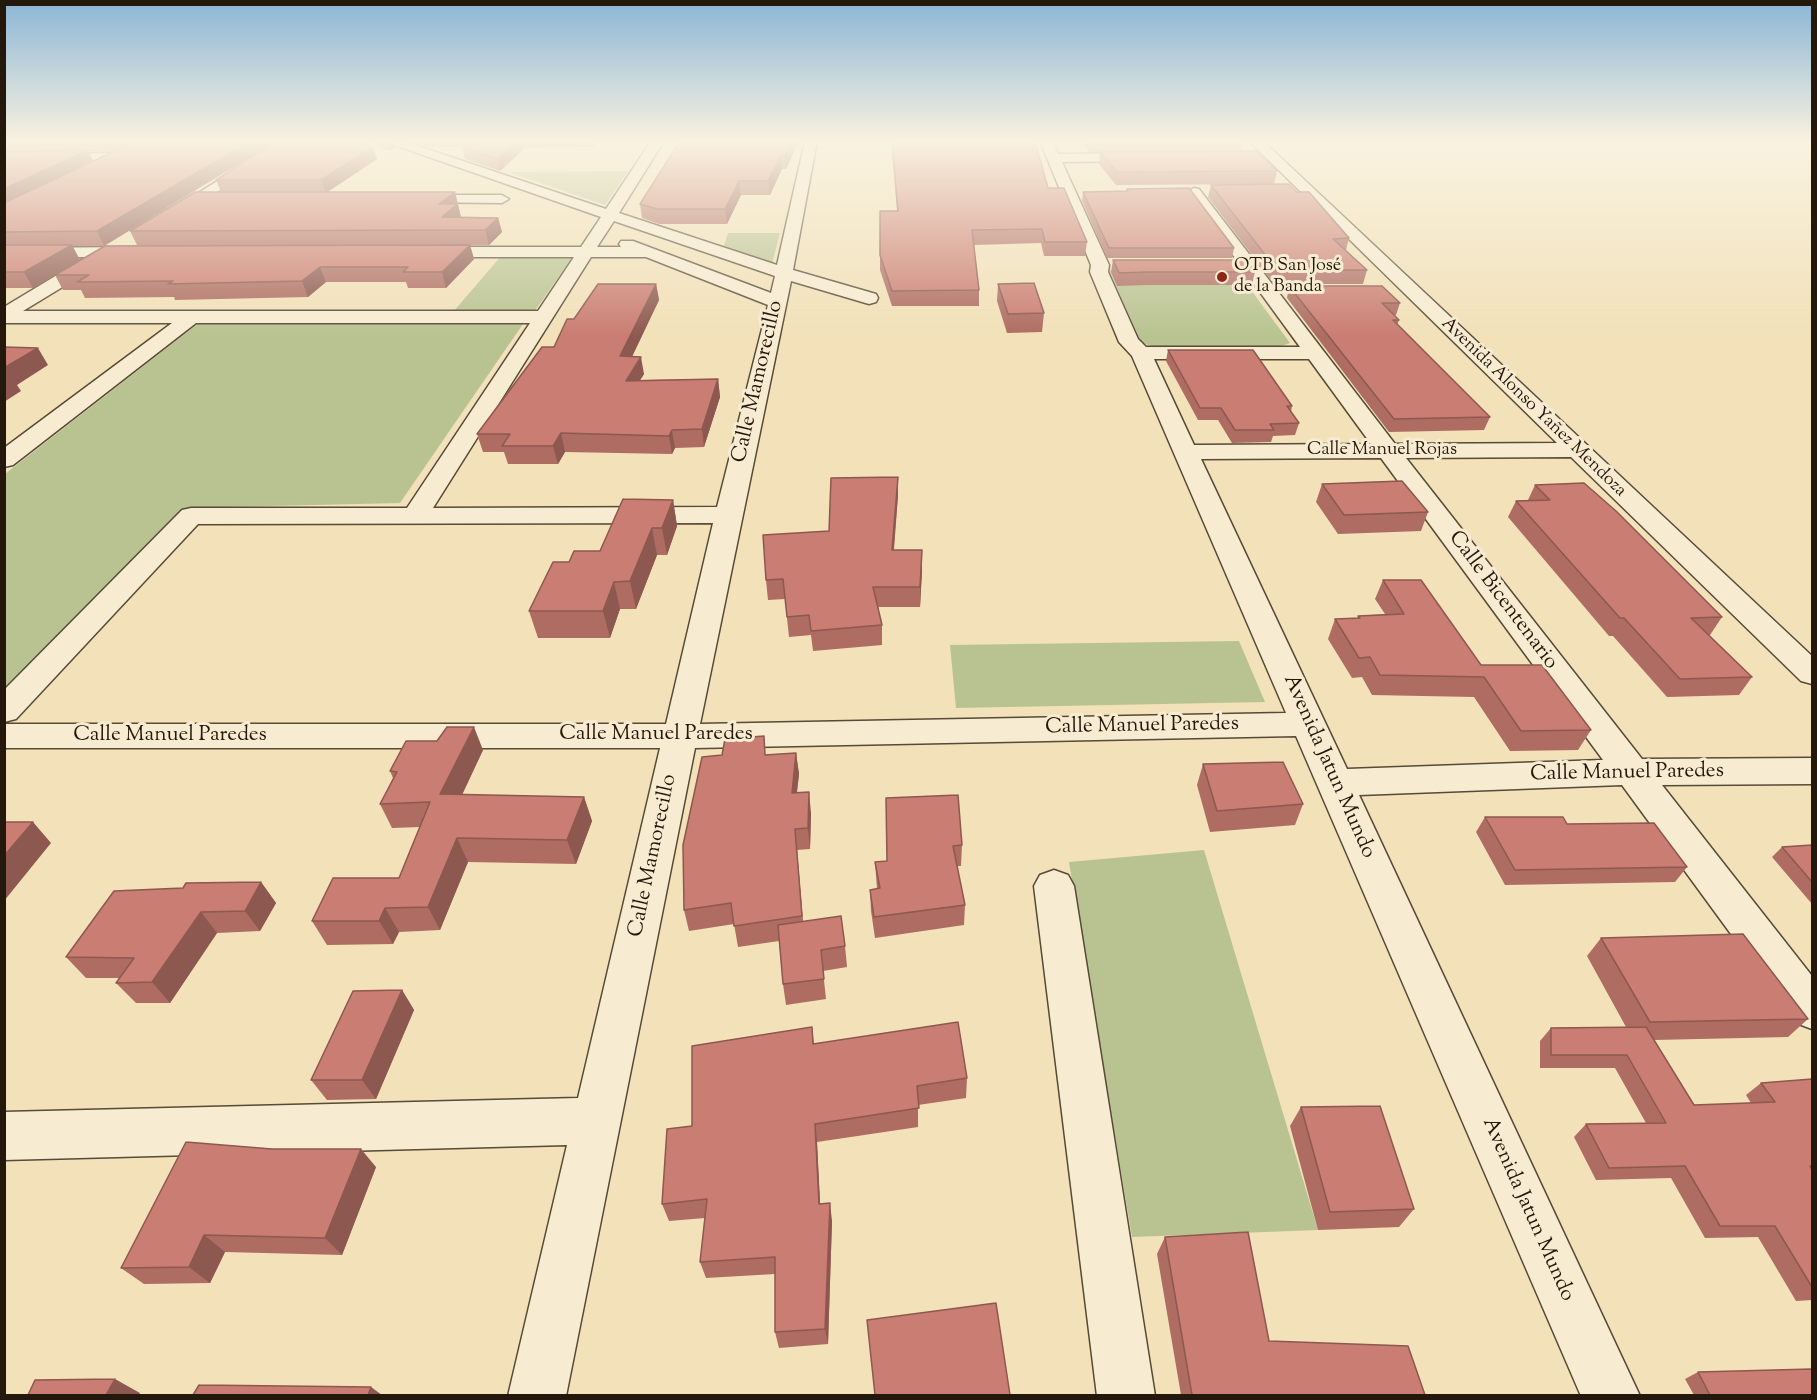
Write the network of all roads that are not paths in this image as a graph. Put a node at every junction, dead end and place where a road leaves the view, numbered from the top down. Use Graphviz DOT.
graph roads {
  1 [pos="186,206"];
  2 [pos="587,206"];
  3 [pos="615,206"];
  4 [pos="798,206"];
  5 [pos="1082,206"];
  6 [pos="1200,206"];
  7 [pos="1313,206"];
  8 [pos="610,214"];
  9 [pos="158,223"];
  10 [pos="594,230"];
  11 [pos="138,235"];
  12 [pos="109,252"];
  13 [pos="156,252"];
  14 [pos="407,252"];
  15 [pos="646,252"];
  16 [pos="4,253"];
  17 [pos="586,253"];
  18 [pos="1226,265"];
  19 [pos="1248,265"];
  20 [pos="781,287"];
  21 [pos="1268,291"];
  22 [pos="1292,291"];
  23 [pos="1386,291"];
  24 [pos="1410,291"];
  25 [pos="869,298"];
  26 [pos="4,316"];
  27 [pos="193,316"];
  28 [pos="544,317"];
  29 [pos="1141,353"];
  30 [pos="1314,353"];
  31 [pos="1578,450"];
  32 [pos="1388,451"];
  33 [pos="1186,452"];
  34 [pos="4,460"];
  35 [pos="415,515"];
  36 [pos="728,515"];
  37 [pos="1812,674"];
  38 [pos="4,711"];
  39 [pos="1308,724"];
  40 [pos="4,736"];
  41 [pos="680,736"];
  42 [pos="1812,771"];
  43 [pos="1632,772"];
  44 [pos="1334,783"];
  45 [pos="1054,886"];
  46 [pos="1812,1009"];
  47 [pos="597,1121"];
  48 [pos="4,1136"];
  49 [pos="537,1395"];
  50 [pos="1126,1395"];
  51 [pos="1611,1395"];
  1 -- 9 [label="street"];
  2 -- 8 [label="street"];
  3 -- 8 [label="street"];
  4 -- 20 [label="street, Calle Mamorecillo"];
  5 -- 29 [label="street, Avenida Jatun Mundo"];
  6 -- 19 [label="street, Calle Bicentenario"];
  7 -- 24 [label="street, Avenida Alonso Yañez Mendoza"];
  8 -- 10 [label="street"];
  8 -- 20 [label="street"];
  10 -- 15 [label="street"];
  10 -- 17 [label="street"];
  11 -- 12 [label="street"];
  12 -- 13 [label="street"];
  12 -- 16 [label="street"];
  12 -- 26 [label="street"];
  14 -- 17 [label="street"];
  15 -- 17 [label="street"];
  15 -- 20 [label="street"];
  17 -- 28 [label="street"];
  18 -- 19 [label="street"];
  19 -- 21 [label="street, Calle Bicentenario"];
  20 -- 25 [label="street"];
  20 -- 36 [label="street, Calle Mamorecillo"];
  21 -- 22 [label="street"];
  21 -- 30 [label="street, Calle Bicentenario"];
  23 -- 24 [label="street"];
  24 -- 31 [label="street, Avenida Alonso Yañez Mendoza"];
  26 -- 27 [label="street"];
  27 -- 28 [label="street"];
  27 -- 34 [label="street"];
  28 -- 35 [label="street"];
  29 -- 30 [label="street"];
  29 -- 33 [label="street, Avenida Jatun Mundo"];
  30 -- 32 [label="street, Calle Bicentenario"];
  31 -- 32 [label="street, Calle Manuel Rojas"];
  31 -- 37 [label="street, Avenida Alonso Yañez Mendoza"];
  32 -- 33 [label="street, Calle Manuel Rojas"];
  32 -- 43 [label="street, Calle Bicentenario"];
  33 -- 39 [label="street, Avenida Jatun Mundo"];
  35 -- 36 [label="street"];
  35 -- 38 [label="street"];
  36 -- 41 [label="street, Calle Mamorecillo"];
  39 -- 41 [label="street, Calle Manuel Paredes"];
  39 -- 44 [label="street, Avenida Jatun Mundo"];
  40 -- 41 [label="street, Calle Manuel Paredes"];
  41 -- 47 [label="street, Calle Mamorecillo"];
  42 -- 43 [label="street, Calle Manuel Paredes"];
  43 -- 44 [label="street, Calle Manuel Paredes"];
  43 -- 46 [label="street, Calle Bicentenario"];
  44 -- 51 [label="street, Avenida Jatun Mundo"];
  45 -- 50 [label="street"];
  47 -- 48 [label="street"];
  47 -- 49 [label="street, Calle Mamorecillo"];
}
